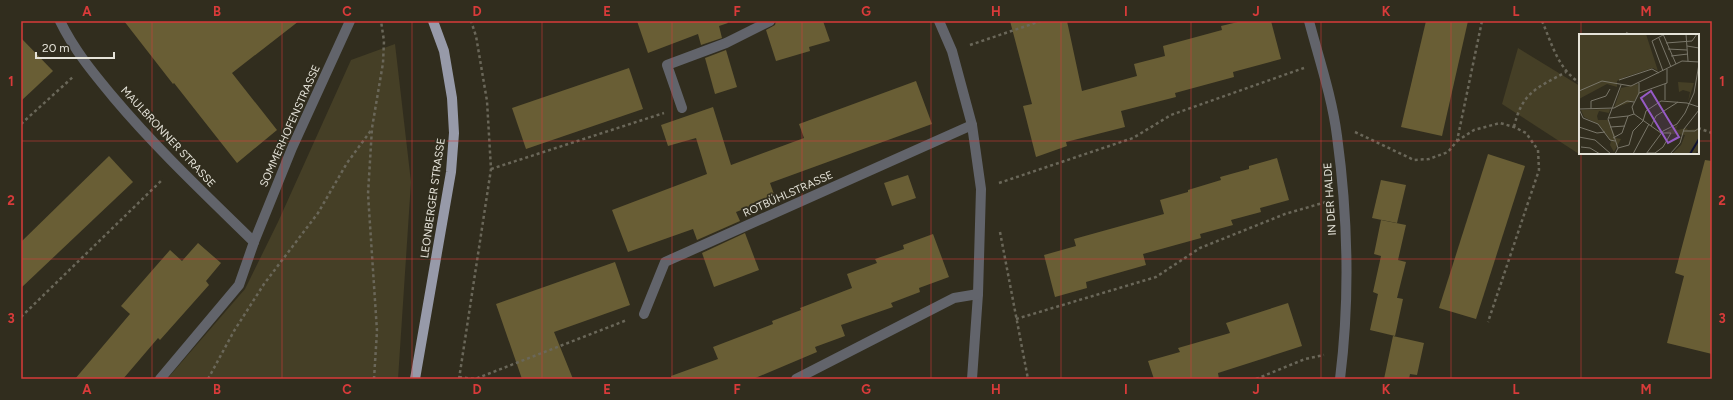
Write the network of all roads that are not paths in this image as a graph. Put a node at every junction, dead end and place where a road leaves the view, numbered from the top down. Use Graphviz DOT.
graph roads {
  1 [pos="60,21"];
  2 [pos="350,21"];
  3 [pos="433,21"];
  4 [pos="770,21"];
  5 [pos="939,21"];
  6 [pos="1309,21"];
  7 [pos="682,108"];
  8 [pos="972,125"];
  9 [pos="254,242"];
  10 [pos="978,294"];
  11 [pos="644,314"];
  12 [pos="160,379"];
  13 [pos="415,379"];
  14 [pos="796,379"];
  15 [pos="972,379"];
  16 [pos="1340,379"];
  1 -- 9 [label="street, MAULBRONNER STRASSE"];
  2 -- 9 [label="street, SOMMERHOFENSTRASSE"];
  3 -- 13 [label="main road, LEONBERGER STRASSE"];
  4 -- 7 [label="street"];
  5 -- 8 [label="street"];
  6 -- 16 [label="street, IN DER HALDE"];
  8 -- 10 [label="street"];
  8 -- 11 [label="street, ROTBÜHLSTRASSE"];
  9 -- 12 [label="street, SOMMERHOFENSTRASSE"];
  10 -- 14 [label="street"];
  10 -- 15 [label="street"];
}
